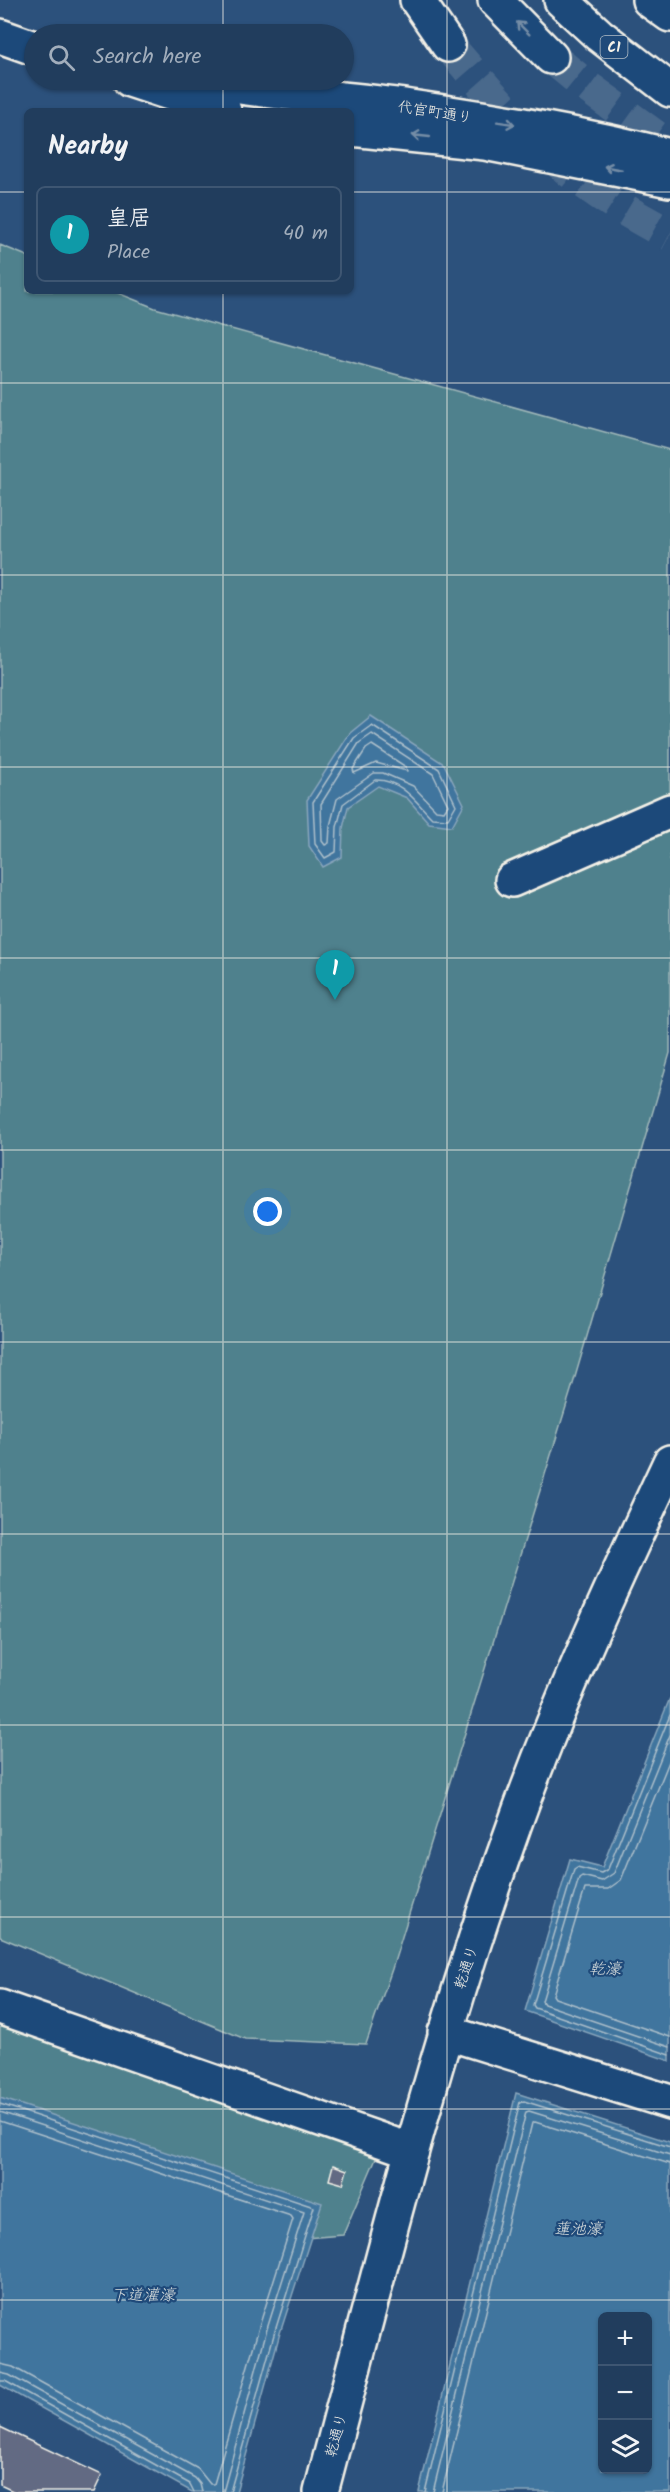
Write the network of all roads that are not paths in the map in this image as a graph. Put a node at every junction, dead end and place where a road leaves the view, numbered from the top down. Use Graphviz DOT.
graph roads {
  1 [pos="417,0"];
  2 [pos="495,0"];
  3 [pos="561,0"];
  4 [pos="649,0"];
  5 [pos="670,15"];
  6 [pos="448,45"];
  7 [pos="551,57"];
  8 [pos="160,90"];
  9 [pos="260,90"];
  10 [pos="670,90"];
  11 [pos="215,108"];
  12 [pos="354,129"];
  13 [pos="670,156"];
  14 [pos="670,180"];
  15 [pos="670,811"];
  16 [pos="512,880"];
  17 [pos="670,1462"];
  18 [pos="0,2007"];
  19 [pos="446,2032"];
  20 [pos="670,2102"];
  21 [pos="412,2151"];
  22 [pos="321,2492"];
  1 -- 6 [label="main road"];
  7 -- 2 [label="main road, one-way"];
  3 -- 10 [label="main road, C1"];
  4 -- 5 [label="main road"];
  8 -- 11 [label="main road"];
  9 -- 13 [label="main road, 代官町通り, one-way"];
  14 -- 12 [label="main road, 代官町通り, one-way"];
  15 -- 16 [label="main road"];
  17 -- 19 [label="main road, 乾通り"];
  18 -- 21 [label="main road"];
  19 -- 20 [label="main road"];
  19 -- 21 [label="main road, 乾通り"];
  21 -- 22 [label="main road, 乾通り"];
}
